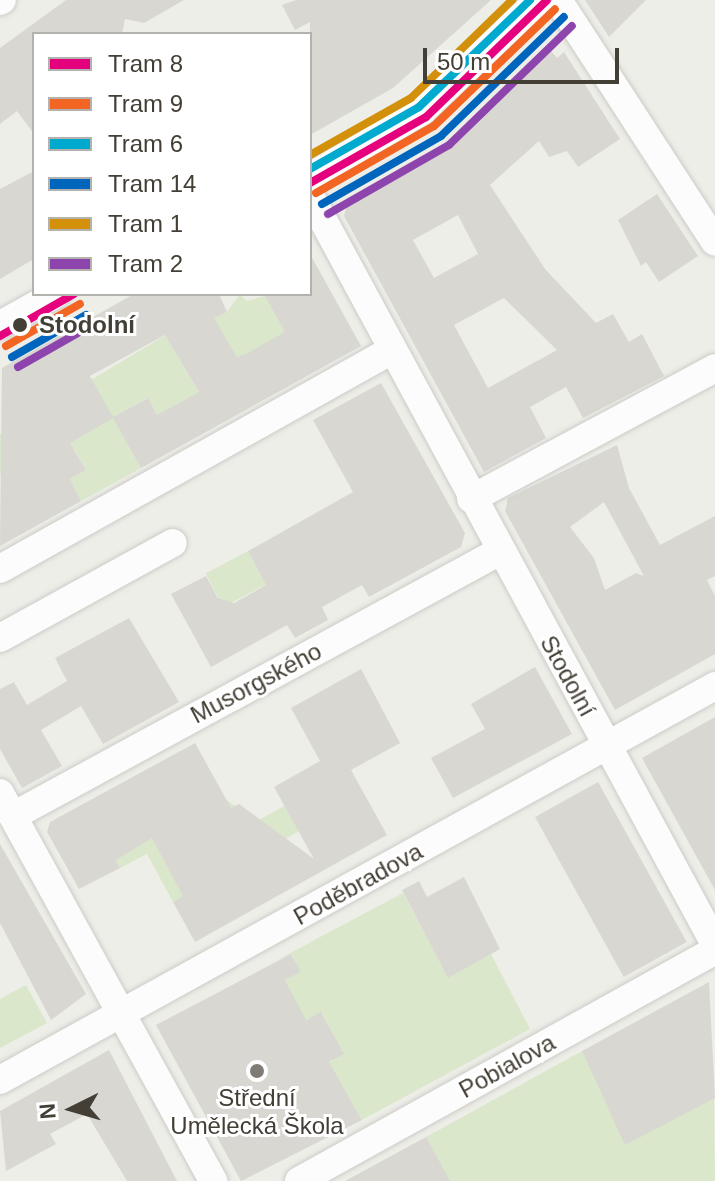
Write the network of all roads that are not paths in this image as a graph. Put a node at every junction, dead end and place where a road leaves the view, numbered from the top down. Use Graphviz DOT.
graph roads {
  1 [pos="539,0"];
  2 [pos="558,0"];
  3 [pos="312,176"];
  4 [pos="312,200"];
  5 [pos="715,242"];
  6 [pos="52,296"];
  7 [pos="0,325"];
  8 [pos="390,351"];
  9 [pos="713,369"];
  10 [pos="471,499"];
  11 [pos="173,543"];
  12 [pos="500,551"];
  13 [pos="0,569"];
  14 [pos="0,638"];
  15 [pos="715,686"];
  16 [pos="606,746"];
  17 [pos="6,804"];
  18 [pos="715,944"];
  19 [pos="715,950"];
  20 [pos="125,1013"];
  21 [pos="0,1080"];
  22 [pos="213,1181"];
  23 [pos="299,1181"];
  1 -- 3 [label="street"];
  2 -- 5 [label="street"];
  4 -- 8 [label="street, Stodolní"];
  6 -- 7 [label="street"];
  8 -- 10 [label="street, Stodolní"];
  8 -- 13 [label="street"];
  9 -- 10 [label="street"];
  10 -- 12 [label="street, Stodolní"];
  11 -- 14 [label="street"];
  12 -- 16 [label="street, Stodolní"];
  12 -- 17 [label="street, Musorgského"];
  15 -- 16 [label="street, Poděbradova"];
  16 -- 18 [label="street, Stodolní"];
  16 -- 20 [label="street, Poděbradova"];
  17 -- 20 [label="street"];
  19 -- 23 [label="street, Pobialova"];
  20 -- 21 [label="street, Poděbradova"];
  20 -- 22 [label="street"];
}
